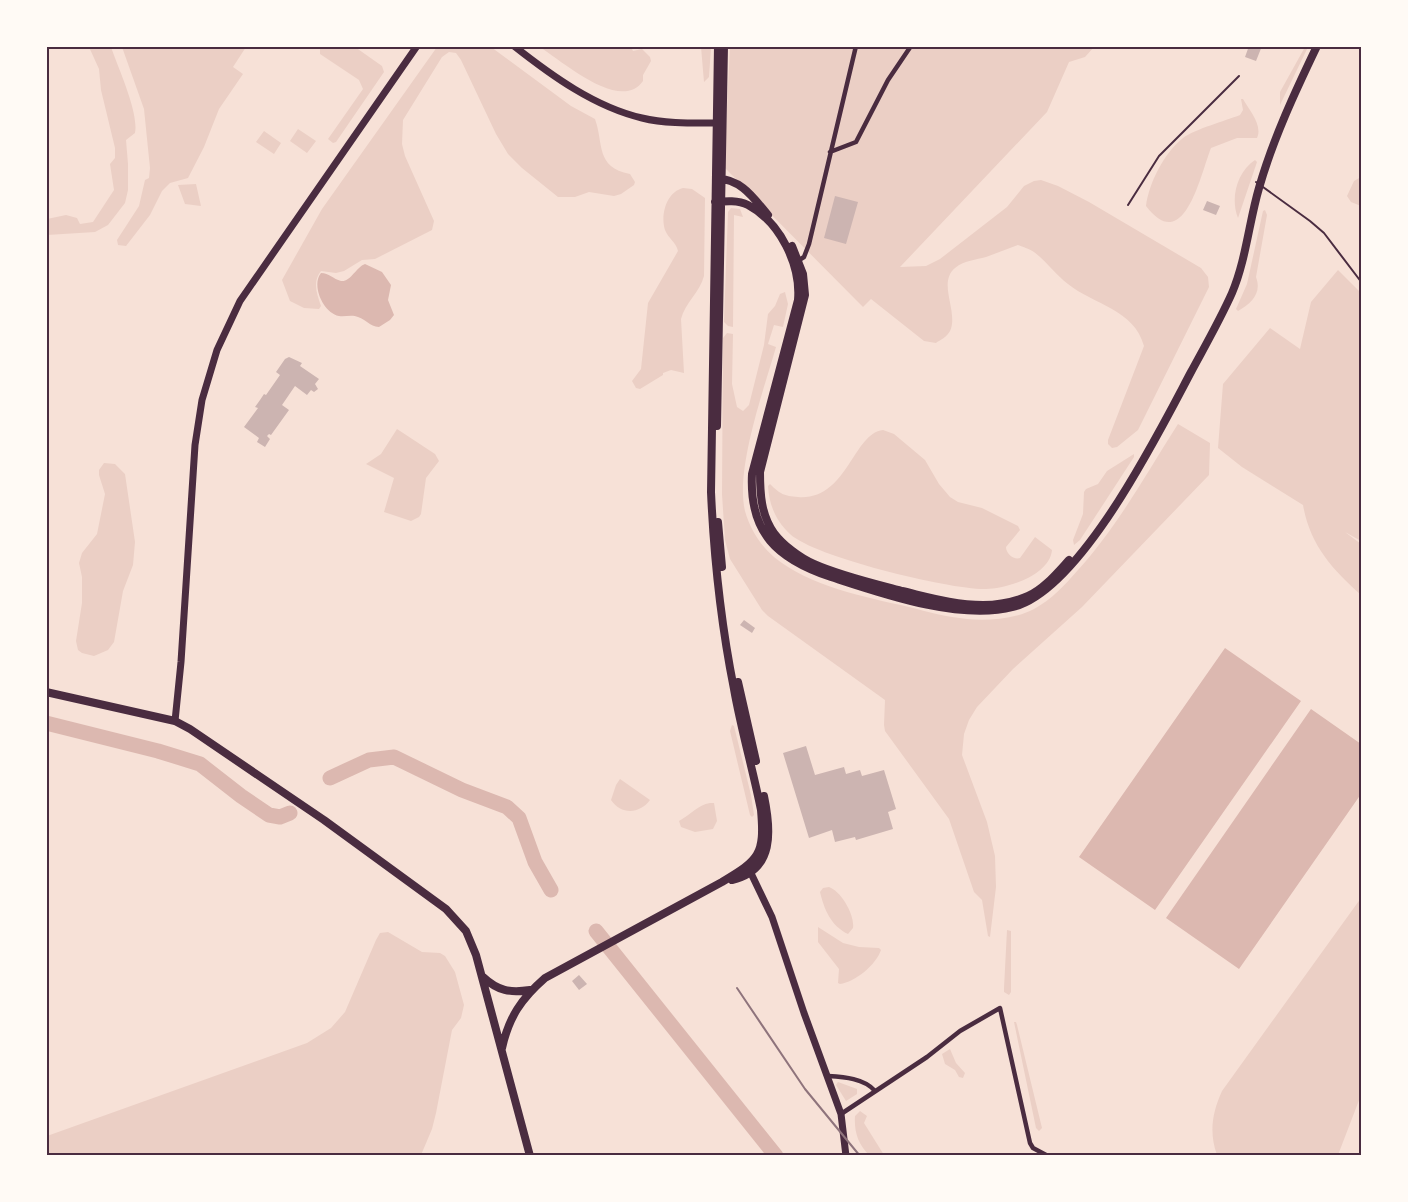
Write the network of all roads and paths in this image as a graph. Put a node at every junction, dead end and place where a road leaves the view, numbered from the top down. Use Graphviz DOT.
graph roads {
  1 [pos="417,46"];
  2 [pos="514,46"];
  3 [pos="718,46"];
  4 [pos="724,46"];
  5 [pos="856,46"];
  6 [pos="911,46"];
  7 [pos="1316,46"];
  8 [pos="1239,76"];
  9 [pos="720,123"];
  10 [pos="830,152"];
  11 [pos="718,178"];
  12 [pos="1258,183"];
  13 [pos="718,202"];
  14 [pos="1128,205"];
  15 [pos="797,262"];
  16 [pos="1362,283"];
  17 [pos="46,692"];
  18 [pos="175,721"];
  19 [pos="749,870"];
  20 [pos="481,975"];
  21 [pos="530,990"];
  22 [pos="502,1048"];
  23 [pos="827,1076"];
  24 [pos="875,1090"];
  25 [pos="841,1114"];
  26 [pos="530,1155"];
  27 [pos="846,1155"];
  28 [pos="1048,1155"];
  1 -- 18 [label="main road"];
  2 -- 9 [label="main road"];
  3 -- 9 [label="main road"];
  4 -- 9 [label="main road"];
  5 -- 10 [label="street"];
  6 -- 10 [label="street"];
  7 -- 12 [label="main road"];
  8 -- 14 [label="lane"];
  9 -- 11 [label="main road"];
  10 -- 15 [label="street"];
  11 -- 13 [label="main road"];
  11 -- 15 [label="main road"];
  12 -- 15 [label="main road"];
  12 -- 16 [label="lane"];
  13 -- 15 [label="main road"];
  13 -- 19 [label="main road"];
  17 -- 18 [label="main road"];
  18 -- 20 [label="main road"];
  19 -- 21 [label="main road"];
  19 -- 23 [label="main road"];
  20 -- 21 [label="main road"];
  20 -- 22 [label="main road"];
  21 -- 22 [label="main road"];
  22 -- 26 [label="main road"];
  23 -- 24 [label="street"];
  23 -- 25 [label="main road"];
  24 -- 25 [label="street"];
  24 -- 28 [label="street"];
  25 -- 27 [label="main road"];
}
